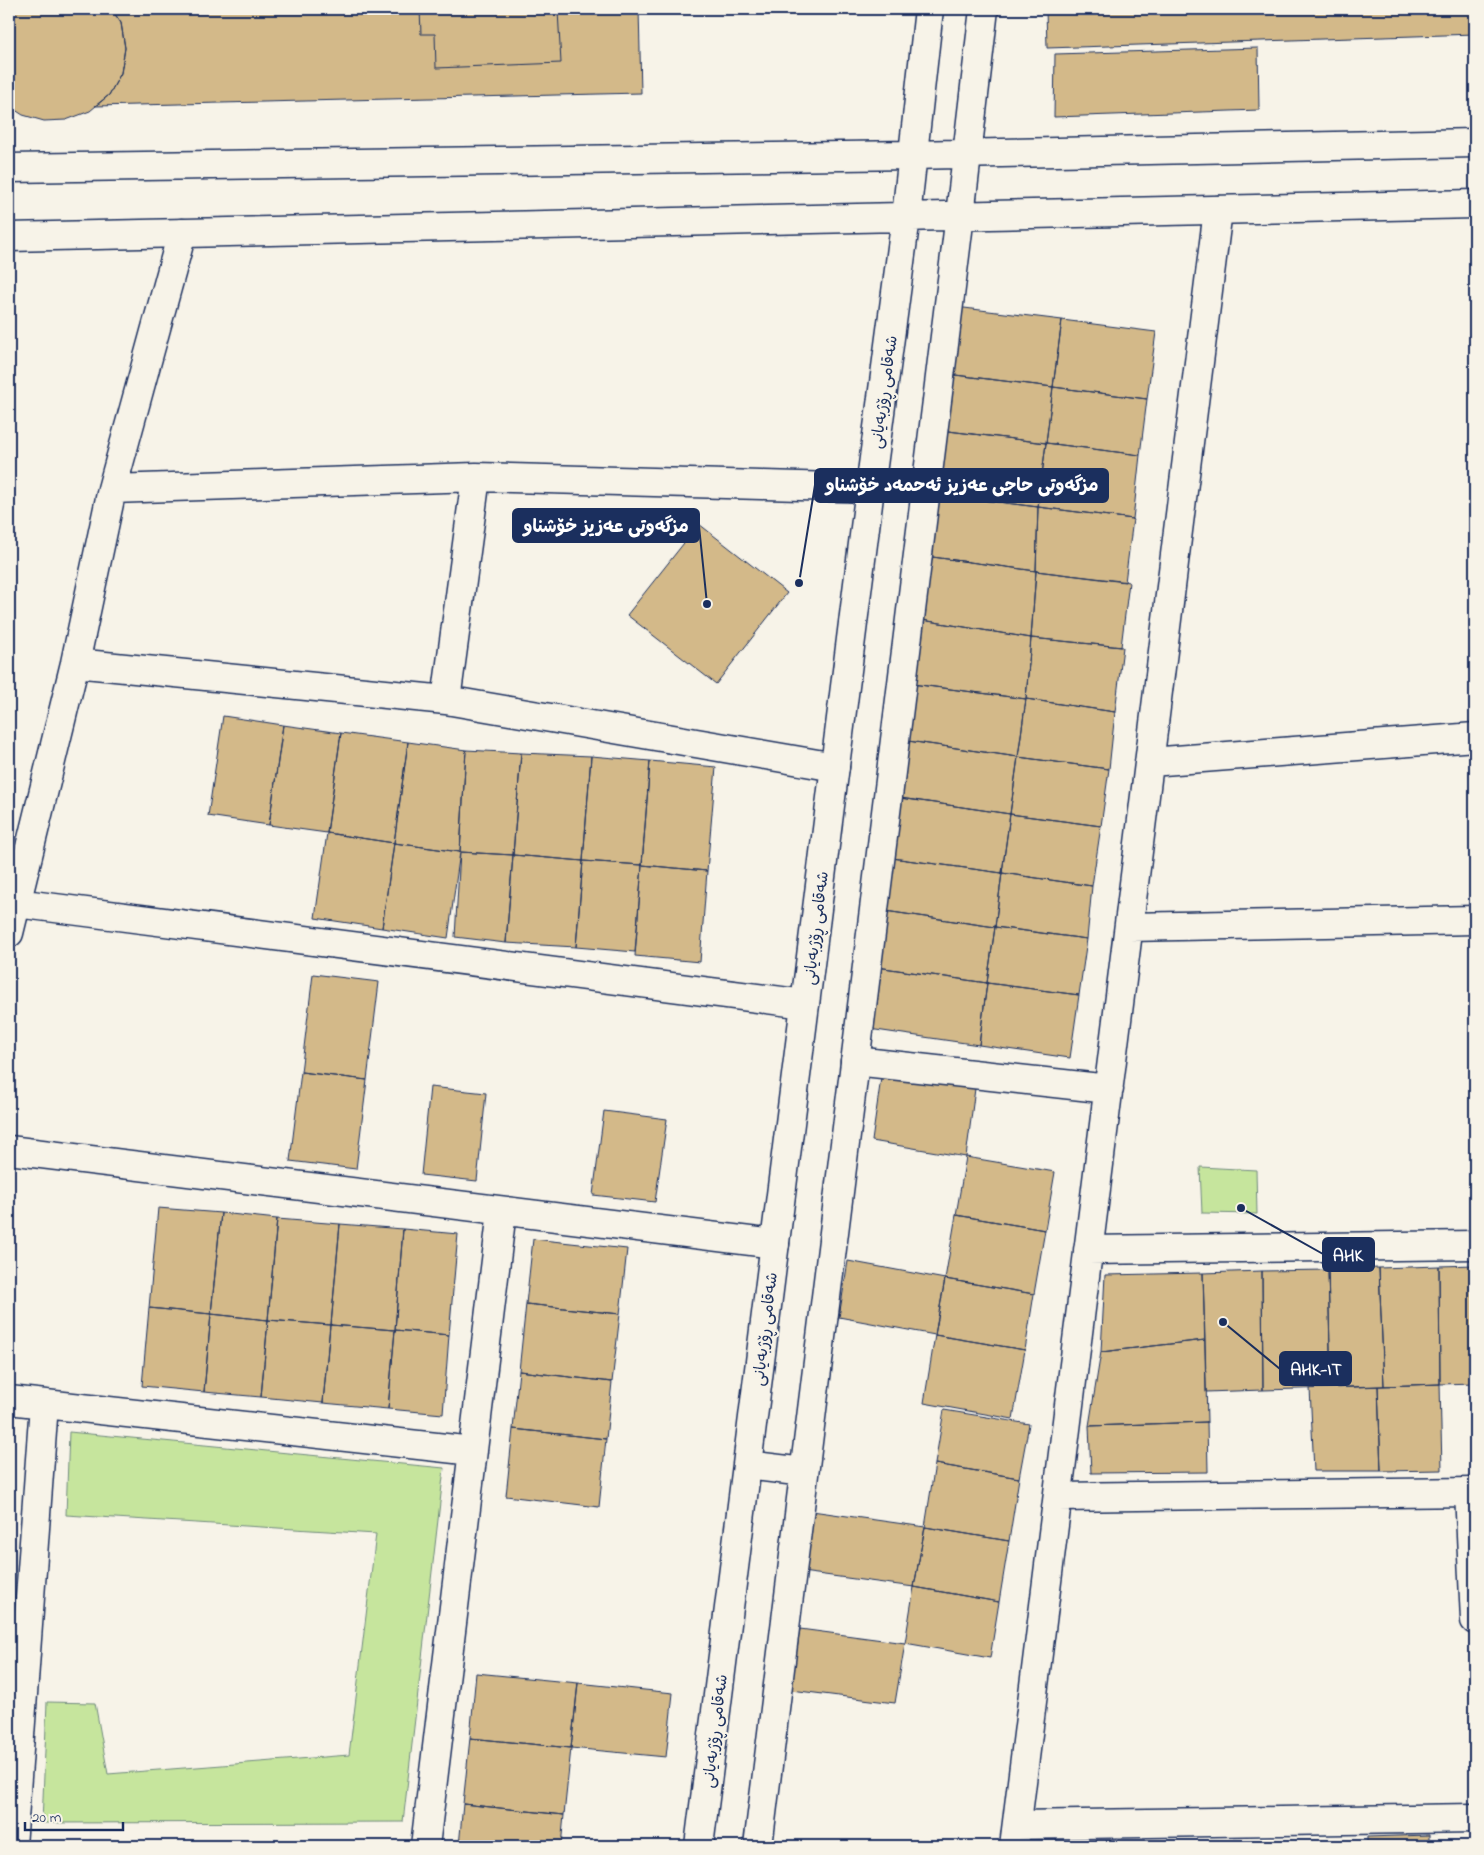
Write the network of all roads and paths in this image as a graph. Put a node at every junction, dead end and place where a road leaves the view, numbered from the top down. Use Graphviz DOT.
graph roads {
  1 [pos="928,9"];
  2 [pos="984,9"];
  3 [pos="1475,143"];
  4 [pos="967,154"];
  5 [pos="912,155"];
  6 [pos="9,168"];
  7 [pos="1475,204"];
  8 [pos="1218,210"];
  9 [pos="960,215"];
  10 [pos="906,217"];
  11 [pos="182,233"];
  12 [pos="9,237"];
  13 [pos="476,477"];
  14 [pos="870,488"];
  15 [pos="112,489"];
  16 [pos="75,663"];
  17 [pos="446,700"];
  18 [pos="1475,737"];
  19 [pos="1150,762"];
  20 [pos="835,767"];
  21 [pos="16,903"];
  22 [pos="1475,920"];
  23 [pos="1129,926"];
  24 [pos="9,934"];
  25 [pos="805,1004"];
  26 [pos="855,1061"];
  27 [pos="1109,1089"];
  28 [pos="9,1150"];
  29 [pos="502,1211"];
  30 [pos="775,1244"];
  31 [pos="1475,1245"];
  32 [pos="1088,1250"];
  33 [pos="9,1400"];
  34 [pos="44,1404"];
  35 [pos="473,1451"];
  36 [pos="748,1465"];
  37 [pos="804,1472"];
  38 [pos="1472,1492"];
  39 [pos="1058,1497"];
  40 [pos="1475,1620"];
  41 [pos="1475,1818"];
  42 [pos="1015,1836"];
  43 [pos="12,1846"];
  44 [pos="425,1846"];
  45 [pos="700,1846"];
  46 [pos="758,1846"];
  1 -- 5 [label="street, شەقامی ڕۆژبەیانی"];
  2 -- 4 [label="street"];
  3 -- 4 [label="street"];
  4 -- 5 [label="street"];
  4 -- 9 [label="street"];
  5 -- 6 [label="street"];
  5 -- 10 [label="street, شەقامی ڕۆژبەیانی"];
  7 -- 8 [label="street"];
  8 -- 9 [label="street"];
  8 -- 19 [label="street"];
  9 -- 10 [label="street"];
  9 -- 26 [label="street"];
  10 -- 11 [label="street"];
  10 -- 14 [label="street, شەقامی ڕۆژبەیانی"];
  11 -- 12 [label="street"];
  11 -- 15 [label="street"];
  13 -- 14 [label="street"];
  13 -- 15 [label="street"];
  13 -- 17 [label="street"];
  14 -- 20 [label="street, شەقامی ڕۆژبەیانی"];
  15 -- 16 [label="street"];
  16 -- 17 [label="street"];
  16 -- 21 [label="street"];
  17 -- 20 [label="street"];
  18 -- 19 [label="street"];
  19 -- 23 [label="street"];
  20 -- 25 [label="street, شەقامی ڕۆژبەیانی"];
  21 -- 24 [label="street"];
  21 -- 25 [label="street"];
  22 -- 23 [label="street"];
  23 -- 27 [label="street"];
  25 -- 30 [label="street, شەقامی ڕۆژبەیانی"];
  26 -- 27 [label="street"];
  26 -- 37 [label="street"];
  27 -- 32 [label="street"];
  28 -- 29 [label="street"];
  29 -- 30 [label="street"];
  29 -- 35 [label="street"];
  30 -- 36 [label="street, شەقامی ڕۆژبەیانی"];
  31 -- 32 [label="street"];
  32 -- 39 [label="street"];
  33 -- 34 [label="street"];
  34 -- 35 [label="street"];
  34 -- 43 [label="street"];
  35 -- 44 [label="street"];
  36 -- 37 [label="street"];
  36 -- 45 [label="street, شەقامی ڕۆژبەیانی"];
  37 -- 46 [label="street"];
  38 -- 39 [label="street"];
  38 -- 40 [label="street"];
  39 -- 42 [label="street"];
  41 -- 42 [label="street"];
}
